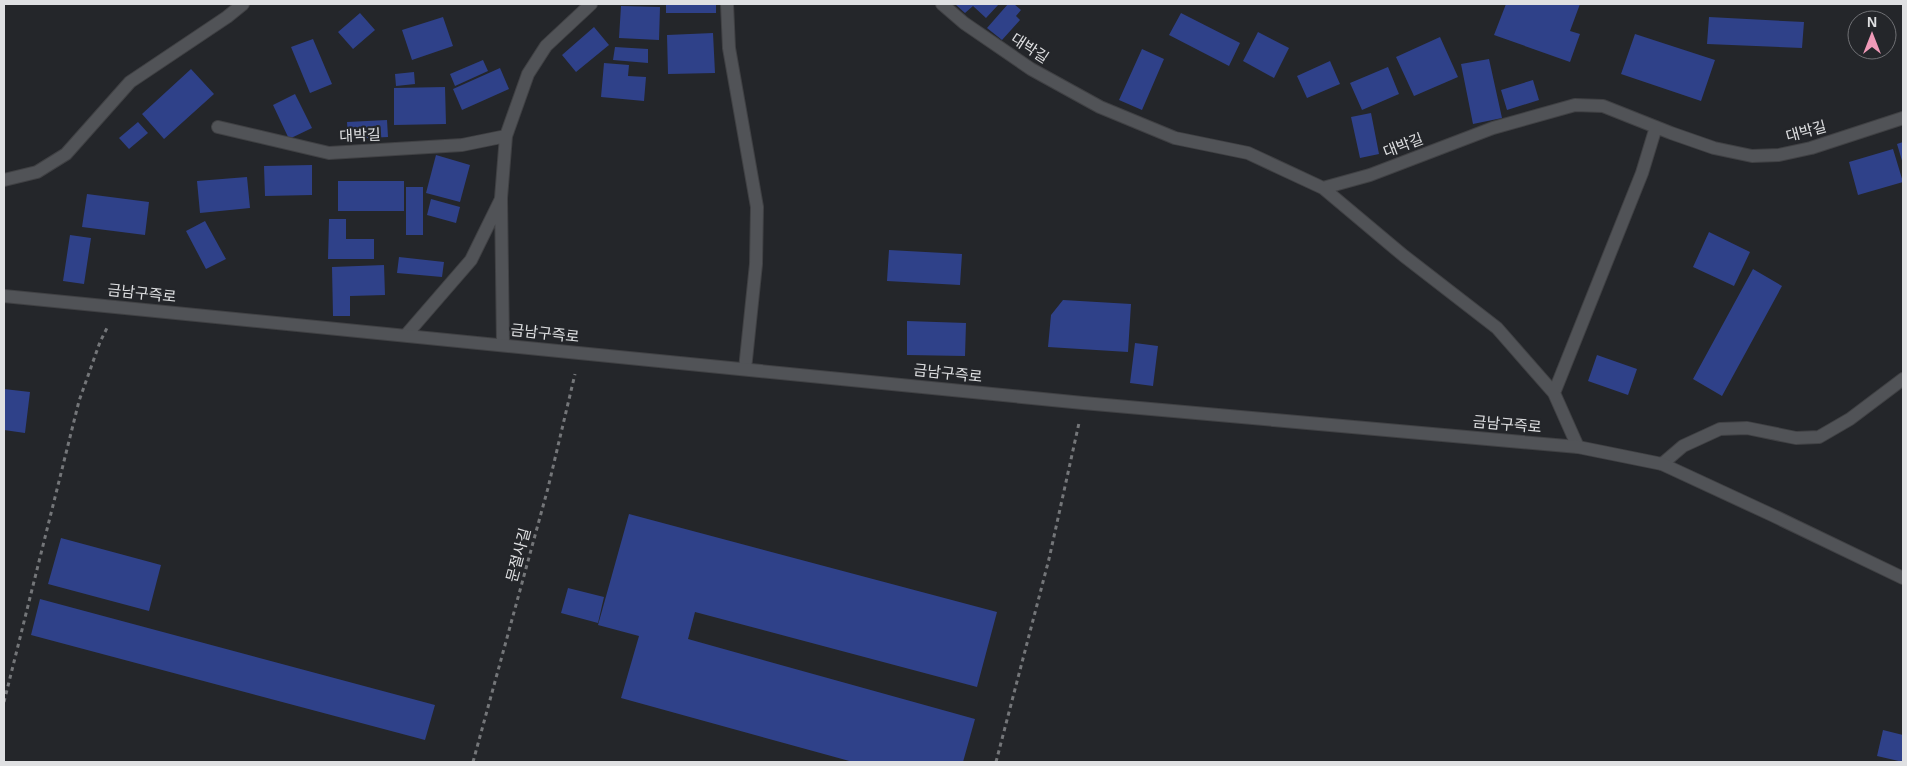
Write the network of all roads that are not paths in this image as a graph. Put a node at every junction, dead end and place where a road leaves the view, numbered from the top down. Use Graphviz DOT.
graph roads {
  1 [pos="243,4"];
  2 [pos="591,4"];
  3 [pos="727,4"];
  4 [pos="942,4"];
  5 [pos="1903,118"];
  6 [pos="218,127"];
  7 [pos="1656,127"];
  8 [pos="506,136"];
  9 [pos="4,180"];
  10 [pos="1324,188"];
  11 [pos="501,198"];
  12 [pos="4,296"];
  13 [pos="406,335"];
  14 [pos="503,345"];
  15 [pos="745,369"];
  16 [pos="1903,378"];
  17 [pos="1554,393"];
  18 [pos="1578,447"];
  19 [pos="1662,464"];
  20 [pos="1903,578"];
  1 -- 9 [label="street"];
  2 -- 8 [label="street"];
  3 -- 15 [label="street"];
  4 -- 10 [label="street, 대박길"];
  5 -- 7 [label="street, 대박길"];
  6 -- 8 [label="street, 대박길"];
  7 -- 10 [label="street, 대박길"];
  7 -- 17 [label="street"];
  8 -- 11 [label="street"];
  10 -- 17 [label="street"];
  11 -- 13 [label="street"];
  11 -- 14 [label="street"];
  12 -- 13 [label="street, 금남구즉로"];
  13 -- 14 [label="street, 금남구즉로"];
  14 -- 15 [label="street, 금남구즉로"];
  15 -- 18 [label="street, 금남구즉로"];
  16 -- 19 [label="street"];
  17 -- 18 [label="street"];
  18 -- 19 [label="street, 금남구즉로"];
  19 -- 20 [label="street, 금남구즉로"];
}
